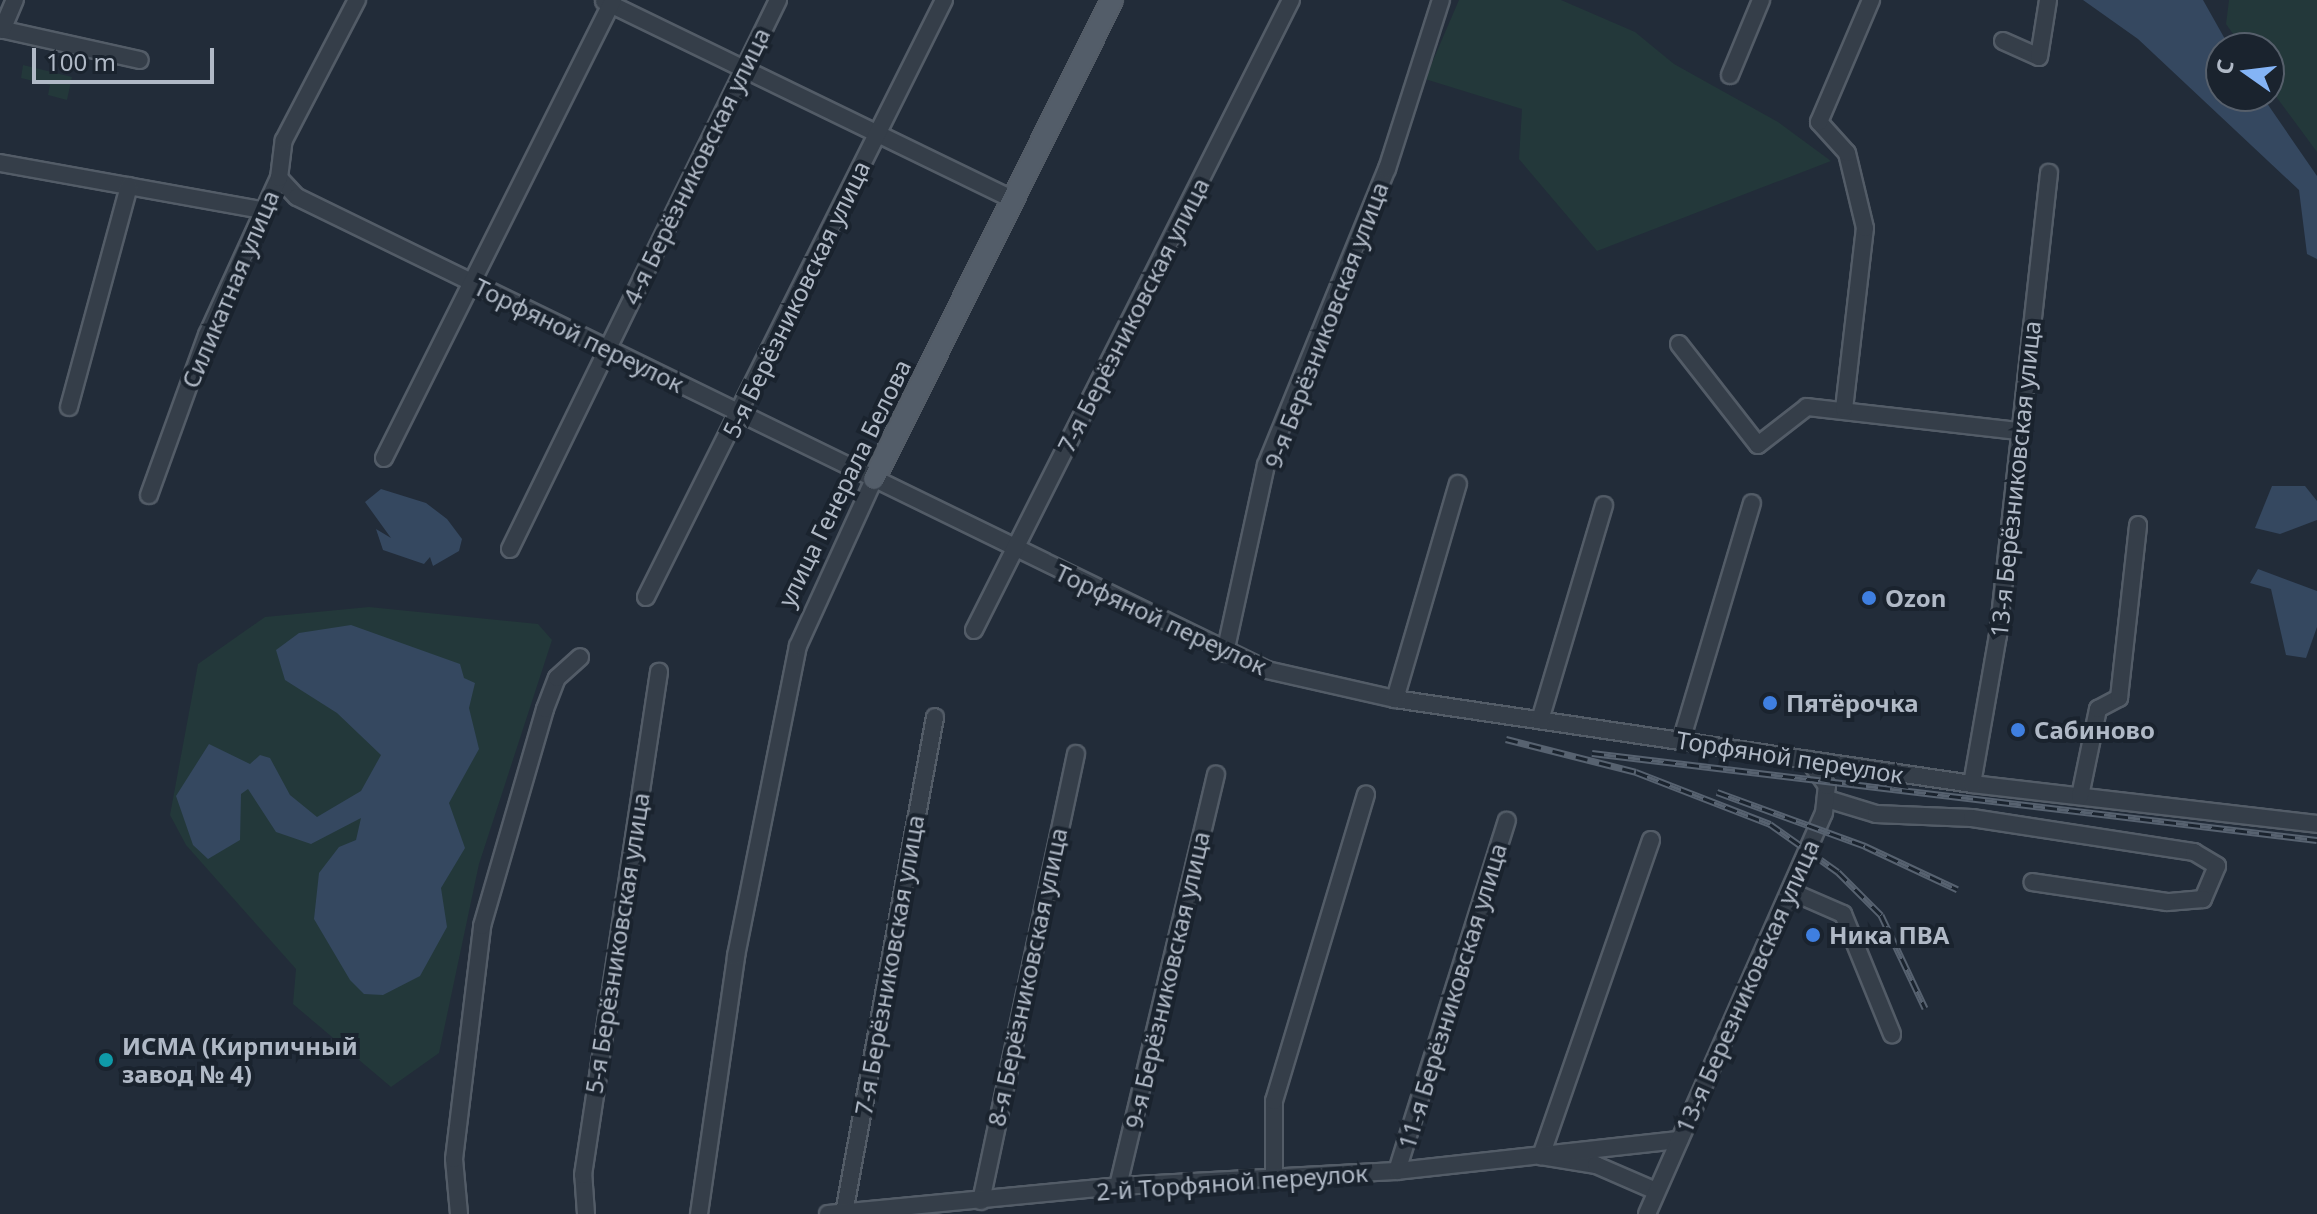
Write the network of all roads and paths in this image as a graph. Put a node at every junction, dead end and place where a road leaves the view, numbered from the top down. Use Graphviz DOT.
graph roads {
  1 [pos="15,0"];
  2 [pos="357,0"];
  3 [pos="778,0"];
  4 [pos="944,0"];
  5 [pos="1112,0"];
  6 [pos="1291,0"];
  7 [pos="1441,0"];
  8 [pos="1761,0"];
  9 [pos="1871,0"];
  10 [pos="2048,0"];
  11 [pos="609,1"];
  12 [pos="1,30"];
  13 [pos="2003,41"];
  14 [pos="140,60"];
  15 [pos="745,67"];
  16 [pos="1730,75"];
  17 [pos="876,137"];
  18 [pos="0,163"];
  19 [pos="2049,173"];
  20 [pos="279,178"];
  21 [pos="129,186"];
  22 [pos="1012,199"];
  23 [pos="260,210"];
  24 [pos="477,285"];
  25 [pos="1679,344"];
  26 [pos="607,348"];
  27 [pos="69,407"];
  28 [pos="1844,409"];
  29 [pos="740,413"];
  30 [pos="2019,431"];
  31 [pos="384,458"];
  32 [pos="874,479"];
  33 [pos="1458,484"];
  34 [pos="149,495"];
  35 [pos="1752,503"];
  36 [pos="1604,505"];
  37 [pos="2138,525"];
  38 [pos="510,549"];
  39 [pos="1014,550"];
  40 [pos="646,597"];
  41 [pos="974,630"];
  42 [pos="1225,653"];
  43 [pos="580,657"];
  44 [pos="659,672"];
  45 [pos="1395,699"];
  46 [pos="935,717"];
  47 [pos="1540,720"];
  48 [pos="1681,741"];
  49 [pos="1076,754"];
  50 [pos="1809,760"];
  51 [pos="1216,774"];
  52 [pos="1972,784"];
  53 [pos="1366,795"];
  54 [pos="2080,796"];
  55 [pos="1827,799"];
  56 [pos="1507,821"];
  57 [pos="2317,824"];
  58 [pos="1651,840"];
  59 [pos="2032,882"];
  60 [pos="1790,891"];
  61 [pos="1892,1034"];
  62 [pos="1679,1140"];
  63 [pos="1541,1156"];
  64 [pos="1397,1171"];
  65 [pos="1274,1178"];
  66 [pos="1118,1186"];
  67 [pos="1656,1191"];
  68 [pos="981,1201"];
  69 [pos="836,1213"];
  70 [pos="459,1214"];
  71 [pos="586,1214"];
  72 [pos="699,1214"];
  73 [pos="1647,1214"];
  1 -- 12 [label="street"];
  2 -- 20 [label="street, Силикатная улица"];
  3 -- 15 [label="street, 4-я Берёзниковская улица"];
  4 -- 17 [label="street, 5-я Берёзниковская улица"];
  5 -- 22 [label="main road, улица Генерала Белова"];
  6 -- 39 [label="street, 7-я Берёзниковская улица"];
  7 -- 42 [label="street, 9-я Берёзниковская улица"];
  8 -- 16 [label="street"];
  9 -- 28 [label="street"];
  10 -- 13 [label="street"];
  11 -- 15 [label="street"];
  11 -- 24 [label="street"];
  12 -- 14 [label="street"];
  15 -- 17 [label="street"];
  15 -- 26 [label="street, 4-я Берёзниковская улица"];
  17 -- 22 [label="street"];
  17 -- 29 [label="street, 5-я Берёзниковская улица"];
  18 -- 21 [label="street"];
  19 -- 30 [label="street, 13-я Берёзниковская улица"];
  20 -- 23 [label="street, Силикатная улица"];
  20 -- 24 [label="street, Торфяной переулок"];
  21 -- 23 [label="street"];
  21 -- 27 [label="street"];
  22 -- 32 [label="main road, улица Генерала Белова"];
  23 -- 34 [label="street, Силикатная улица"];
  24 -- 26 [label="street, Торфяной переулок"];
  24 -- 31 [label="street"];
  25 -- 28 [label="street"];
  26 -- 29 [label="street, Торфяной переулок"];
  26 -- 38 [label="street, 4-я Берёзниковская улица"];
  28 -- 30 [label="street"];
  29 -- 32 [label="street, Торфяной переулок"];
  29 -- 40 [label="street, 5-я Берёзниковская улица"];
  30 -- 52 [label="street, 13-я Берёзниковская улица"];
  32 -- 39 [label="street, Торфяной переулок"];
  32 -- 72 [label="street, улица Генерала Белова"];
  33 -- 45 [label="street"];
  35 -- 48 [label="street"];
  36 -- 47 [label="street"];
  37 -- 54 [label="street"];
  39 -- 41 [label="street, 7-я Берёзниковская улица"];
  39 -- 42 [label="street, Торфяной переулок"];
  42 -- 45 [label="street, Торфяной переулок"];
  43 -- 70 [label="street"];
  44 -- 71 [label="street, 5-я Берёзниковская улица"];
  45 -- 47 [label="street, Торфяной переулок"];
  46 -- 69 [label="street, 7-я Берёзниковская улица"];
  47 -- 48 [label="street, Торфяной переулок"];
  48 -- 50 [label="street, Торфяной переулок"];
  49 -- 68 [label="street, 8-я Берёзниковская улица"];
  50 -- 52 [label="street, Торфяной переулок"];
  50 -- 55 [label="street"];
  51 -- 66 [label="street, 9-я Берёзниковская улица"];
  52 -- 54 [label="street, Торфяной переулок"];
  53 -- 65 [label="street"];
  54 -- 57 [label="street, Торфяной переулок"];
  55 -- 59 [label="street"];
  55 -- 60 [label="street, 13-я Березниковская улица"];
  56 -- 64 [label="street, 11-я Берёзниковская улица"];
  58 -- 63 [label="street"];
  60 -- 61 [label="street"];
  60 -- 62 [label="street, 13-я Березниковская улица"];
  62 -- 63 [label="street, 2-й Торфяной переулок"];
  62 -- 67 [label="street, 13-я Березниковская улица"];
  63 -- 64 [label="street, 2-й Торфяной переулок"];
  63 -- 67 [label="street, 2-й Торфяной переулок"];
  64 -- 65 [label="street, 2-й Торфяной переулок"];
  65 -- 66 [label="street, 2-й Торфяной переулок"];
  66 -- 68 [label="street, 2-й Торфяной переулок"];
  67 -- 73 [label="street, 13-я Березниковская улица"];
  68 -- 69 [label="street, 2-й Торфяной переулок"];
}
